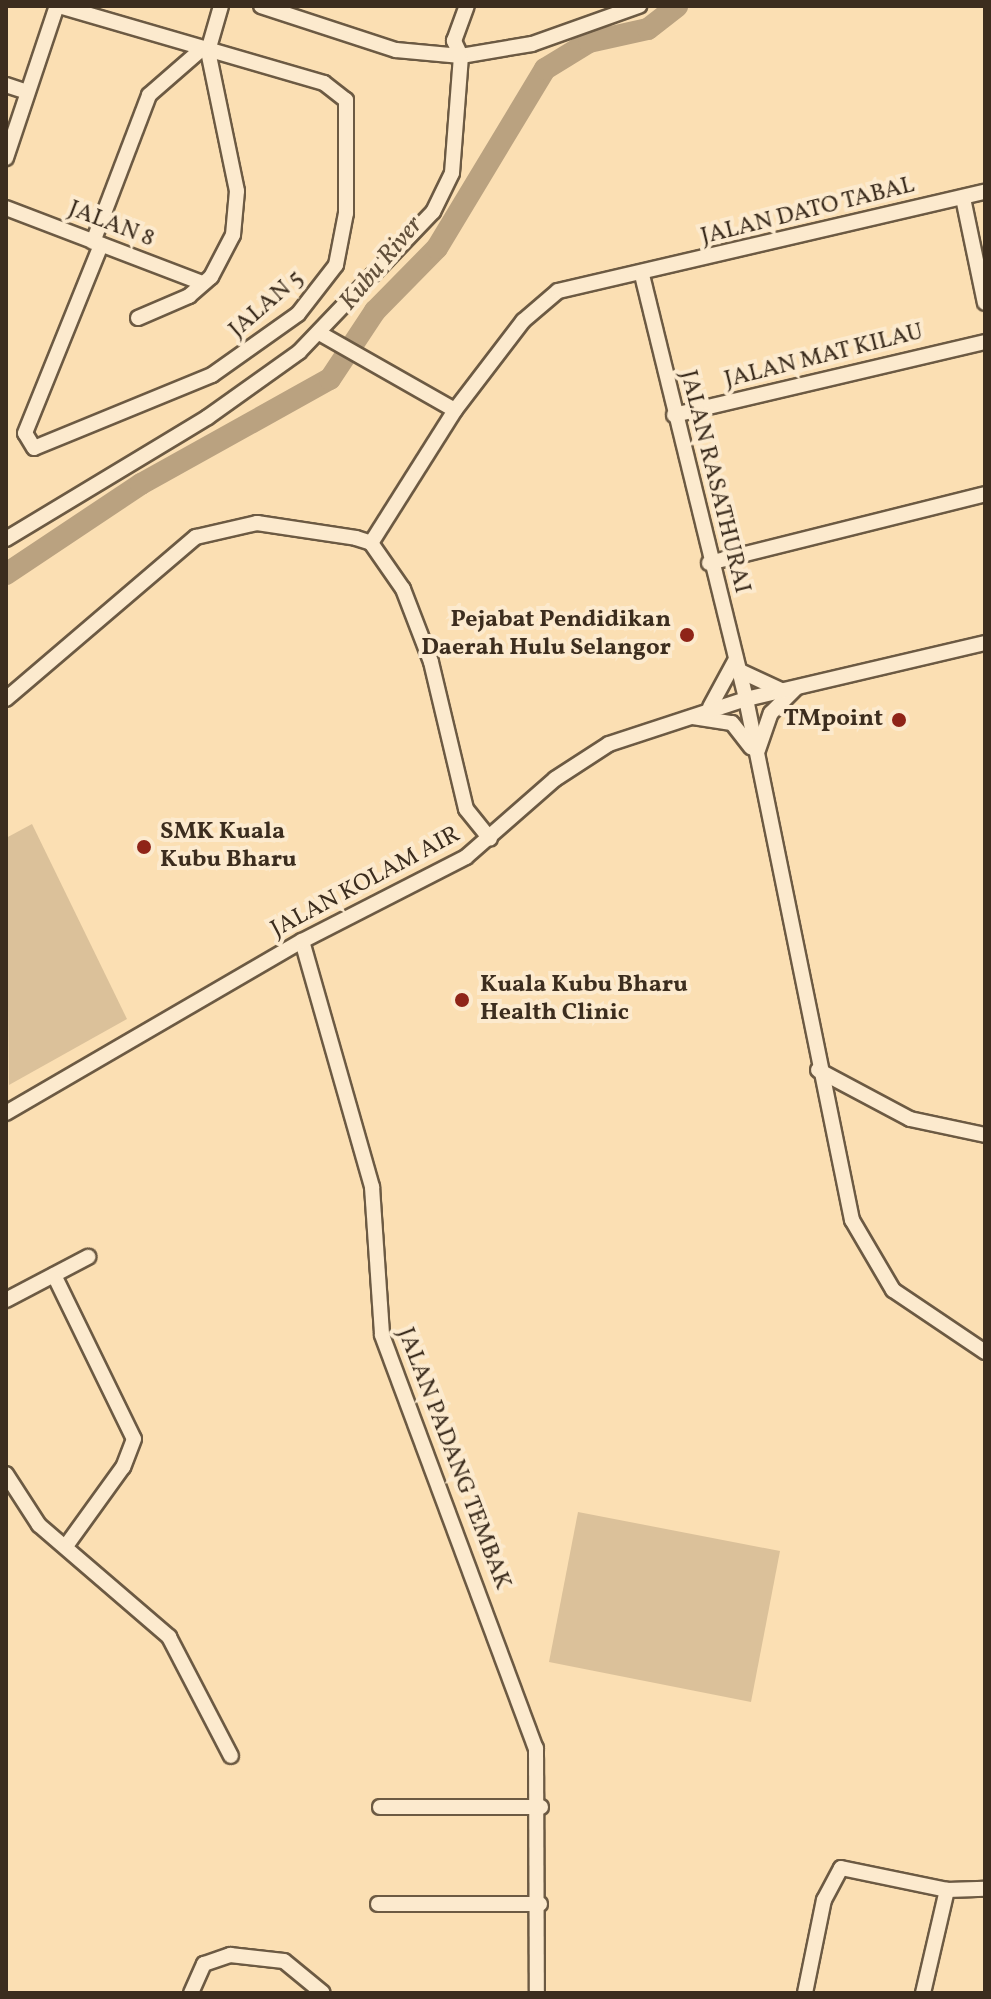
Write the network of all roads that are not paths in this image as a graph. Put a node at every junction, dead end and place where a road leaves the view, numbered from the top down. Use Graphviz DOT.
graph roads {
  1 [pos="58,6"];
  2 [pos="221,6"];
  3 [pos="261,6"];
  4 [pos="467,6"];
  5 [pos="639,6"];
  6 [pos="205,50"];
  7 [pos="461,56"];
  8 [pos="6,85"];
  9 [pos="27,92"];
  10 [pos="6,158"];
  11 [pos="985,192"];
  12 [pos="963,198"];
  13 [pos="6,208"];
  14 [pos="97,244"];
  15 [pos="642,275"];
  16 [pos="200,282"];
  17 [pos="985,303"];
  18 [pos="138,318"];
  19 [pos="321,334"];
  20 [pos="985,342"];
  21 [pos="455,410"];
  22 [pos="674,415"];
  23 [pos="985,494"];
  24 [pos="6,539"];
  25 [pos="371,543"];
  26 [pos="709,563"];
  27 [pos="985,643"];
  28 [pos="736,666"];
  29 [pos="790,689"];
  30 [pos="6,699"];
  31 [pos="746,699"];
  32 [pos="707,710"];
  33 [pos="688,716"];
  34 [pos="757,758"];
  35 [pos="490,839"];
  36 [pos="302,941"];
  37 [pos="818,1070"];
  38 [pos="6,1113"];
  39 [pos="985,1135"];
  40 [pos="88,1257"];
  41 [pos="54,1275"];
  42 [pos="6,1300"];
  43 [pos="985,1335"];
  44 [pos="962,1340"];
  45 [pos="985,1352"];
  46 [pos="6,1474"];
  47 [pos="66,1546"];
  48 [pos="231,1756"];
  49 [pos="380,1807"];
  50 [pos="541,1807"];
  51 [pos="985,1889"];
  52 [pos="947,1890"];
  53 [pos="378,1904"];
  54 [pos="540,1904"];
  55 [pos="191,1993"];
  56 [pos="323,1993"];
  57 [pos="537,1993"];
  58 [pos="805,1993"];
  59 [pos="923,1993"];
  1 -- 6 [label="street, JALAN 5"];
  1 -- 9 [label="street"];
  2 -- 6 [label="street"];
  3 -- 7 [label="street"];
  4 -- 7 [label="street"];
  5 -- 7 [label="street"];
  6 -- 14 [label="street"];
  6 -- 14 [label="street, JALAN 5"];
  6 -- 16 [label="street"];
  7 -- 19 [label="street"];
  8 -- 9 [label="street"];
  9 -- 10 [label="street"];
  11 -- 12 [label="street, JALAN DATO TABAL"];
  12 -- 15 [label="street, JALAN DATO TABAL"];
  12 -- 17 [label="street"];
  13 -- 14 [label="street, JALAN 8"];
  14 -- 16 [label="street, JALAN 8"];
  15 -- 21 [label="street, JALAN DATO TABAL"];
  15 -- 22 [label="street, JALAN RASATHURAI"];
  16 -- 18 [label="street"];
  19 -- 21 [label="street"];
  19 -- 24 [label="street"];
  20 -- 22 [label="street, JALAN MAT KILAU"];
  21 -- 25 [label="street, JALAN DATO TABAL"];
  22 -- 26 [label="street, JALAN RASATHURAI"];
  23 -- 26 [label="street"];
  25 -- 30 [label="street"];
  25 -- 35 [label="street"];
  26 -- 28 [label="street, JALAN RASATHURAI"];
  27 -- 29 [label="street, JALAN KOLAM AIR"];
  28 -- 29 [label="street"];
  28 -- 31 [label="street, JALAN RASATHURAI"];
  28 -- 32 [label="street"];
  29 -- 31 [label="street, JALAN KOLAM AIR"];
  29 -- 34 [label="street"];
  31 -- 32 [label="street, JALAN KOLAM AIR"];
  31 -- 34 [label="street, JALAN RASATHURAI"];
  32 -- 33 [label="street, JALAN KOLAM AIR"];
  33 -- 34 [label="street"];
  33 -- 35 [label="street, JALAN KOLAM AIR"];
  34 -- 37 [label="street, JALAN RASATHURAI"];
  35 -- 36 [label="street, JALAN KOLAM AIR"];
  36 -- 38 [label="street, JALAN KOLAM AIR"];
  36 -- 50 [label="street, JALAN PADANG TEMBAK"];
  37 -- 39 [label="street"];
  37 -- 44 [label="street, JALAN RASATHURAI"];
  40 -- 41 [label="street"];
  41 -- 42 [label="street"];
  41 -- 47 [label="street"];
  43 -- 44 [label="street"];
  44 -- 45 [label="street, JALAN RASATHURAI"];
  46 -- 47 [label="street"];
  47 -- 48 [label="street"];
  49 -- 50 [label="street"];
  50 -- 54 [label="street, JALAN PADANG TEMBAK"];
  51 -- 52 [label="street"];
  52 -- 58 [label="street"];
  52 -- 59 [label="street"];
  53 -- 54 [label="street"];
  54 -- 57 [label="street, JALAN PADANG TEMBAK"];
  55 -- 56 [label="street"];
}
